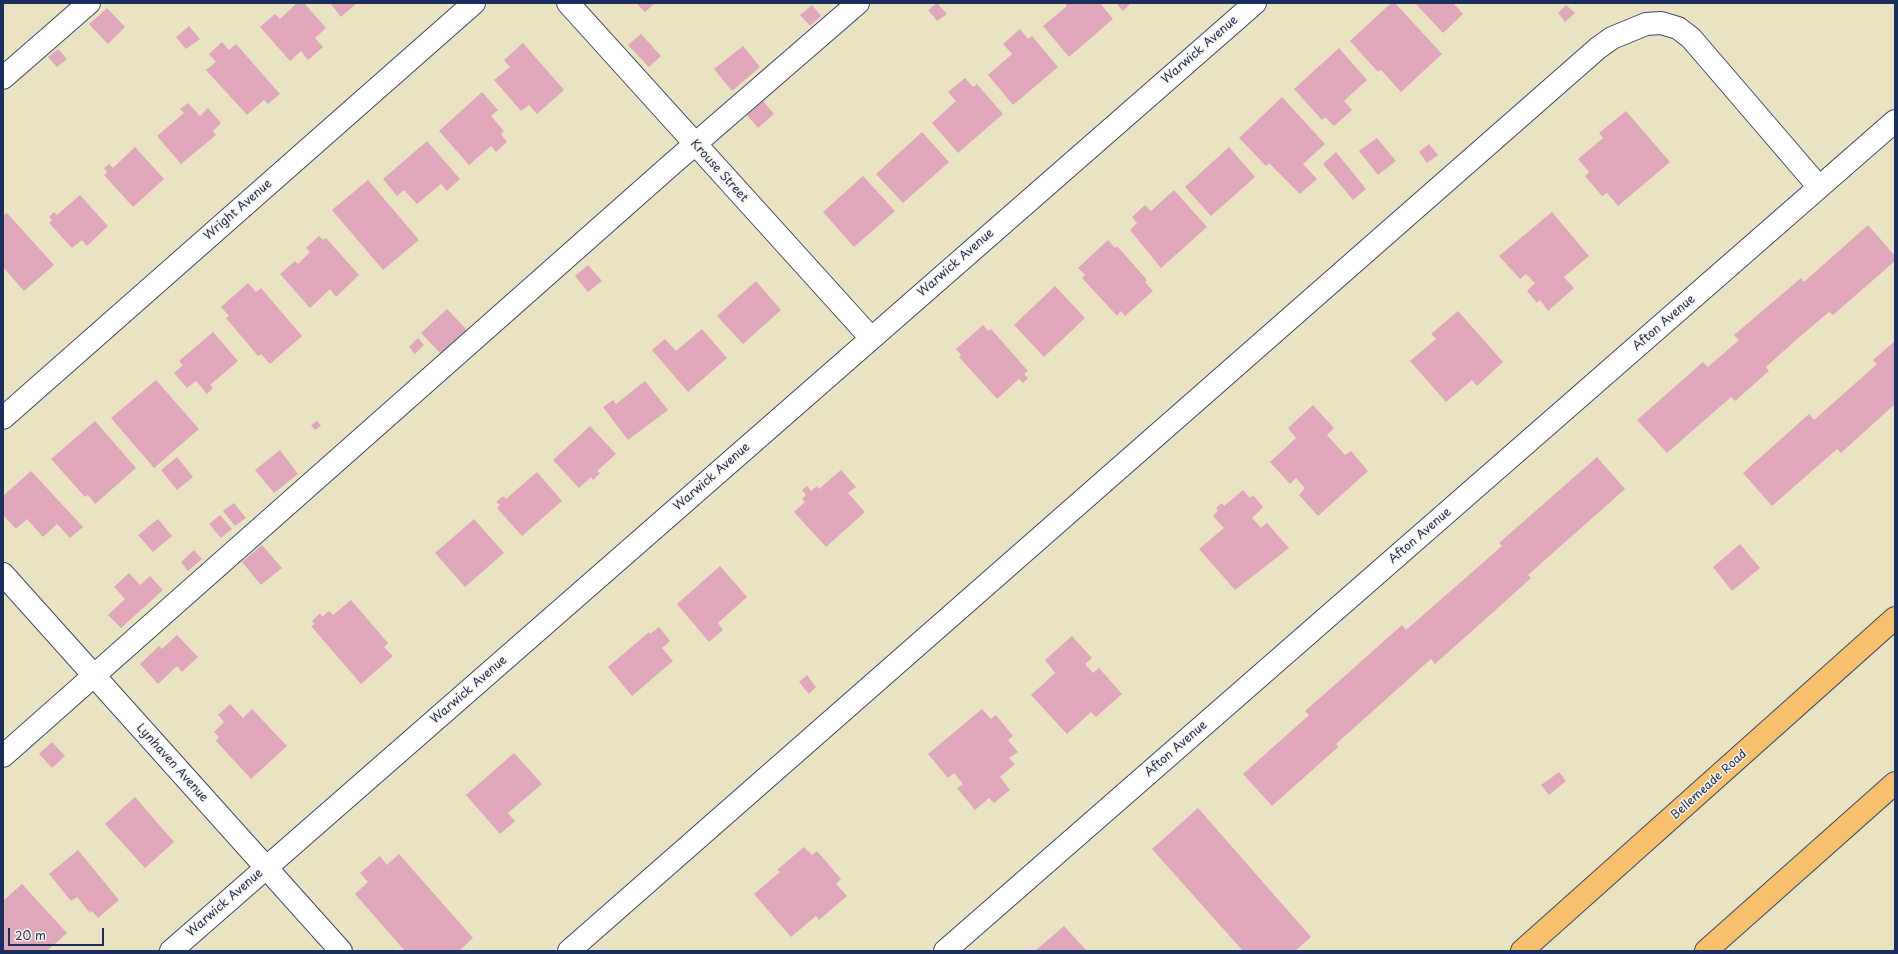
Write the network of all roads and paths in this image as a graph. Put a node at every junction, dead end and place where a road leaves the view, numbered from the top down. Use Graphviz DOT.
graph roads {
  1 [pos="89,3"];
  2 [pos="474,3"];
  3 [pos="568,3"];
  4 [pos="858,3"];
  5 [pos="1255,3"];
  6 [pos="3,78"];
  7 [pos="1895,121"];
  8 [pos="695,144"];
  9 [pos="1819,187"];
  10 [pos="871,338"];
  11 [pos="3,418"];
  12 [pos="3,574"];
  13 [pos="1895,618"];
  14 [pos="94,676"];
  15 [pos="3,756"];
  16 [pos="1895,783"];
  17 [pos="266,868"];
  18 [pos="171,951"];
  19 [pos="341,951"];
  20 [pos="570,951"];
  21 [pos="946,951"];
  22 [pos="1522,951"];
  23 [pos="1706,951"];
  1 -- 6 [label="street"];
  2 -- 11 [label="street, Wright Avenue"];
  3 -- 8 [label="street, Krouse Street"];
  4 -- 8 [label="street"];
  5 -- 10 [label="street, Warwick Avenue"];
  7 -- 9 [label="street, Afton Avenue"];
  8 -- 10 [label="street, Krouse Street"];
  8 -- 14 [label="street"];
  9 -- 20 [label="street"];
  9 -- 21 [label="street, Afton Avenue"];
  10 -- 17 [label="street, Warwick Avenue"];
  12 -- 14 [label="street, Lynhaven Avenue"];
  13 -- 22 [label="main road, Bellemeade Road"];
  14 -- 15 [label="street"];
  14 -- 17 [label="street, Lynhaven Avenue"];
  16 -- 23 [label="main road"];
  17 -- 18 [label="street, Warwick Avenue"];
  17 -- 19 [label="street, Lynhaven Avenue"];
}
